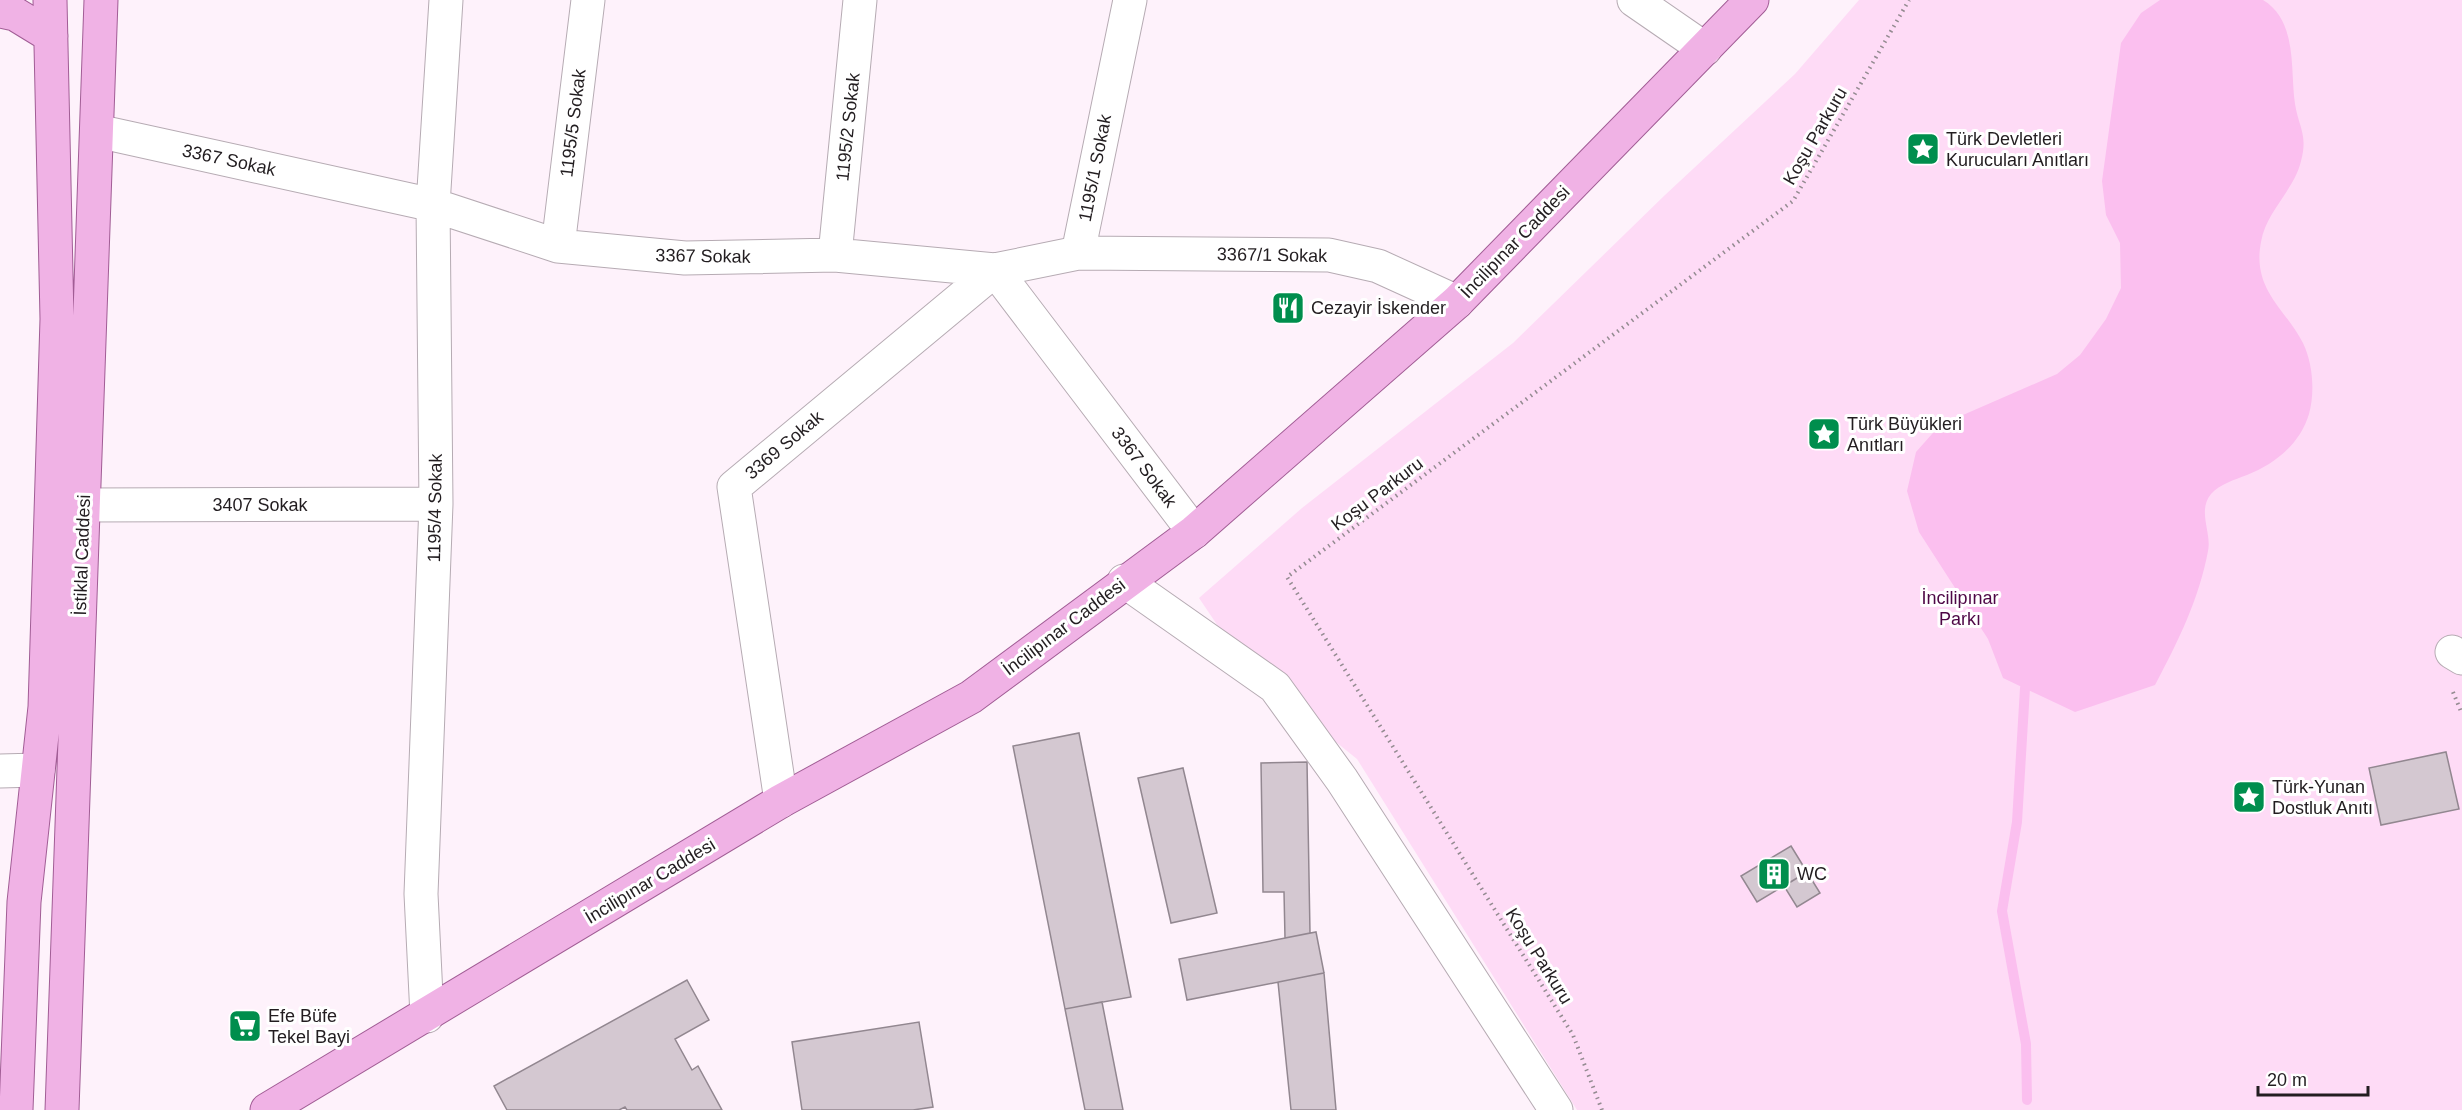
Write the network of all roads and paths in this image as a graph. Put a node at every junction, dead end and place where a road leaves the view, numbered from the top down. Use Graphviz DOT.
graph roads {
  1 [pos="50,0"];
  2 [pos="101,0"];
  3 [pos="446,0"];
  4 [pos="588,0"];
  5 [pos="860,0"];
  6 [pos="1130,0"];
  7 [pos="1634,0"];
  8 [pos="1752,0"];
  9 [pos="1909,0"];
  10 [pos="0,11"];
  11 [pos="51,36"];
  12 [pos="1704,49"];
  13 [pos="97,131"];
  14 [pos="433,205"];
  15 [pos="558,246"];
  16 [pos="1078,253"];
  17 [pos="835,255"];
  18 [pos="995,270"];
  19 [pos="1457,302"];
  20 [pos="436,504"];
  21 [pos="84,505"];
  22 [pos="1194,532"];
  23 [pos="1124,580"];
  24 [pos="38,770"];
  25 [pos="0,771"];
  26 [pos="781,801"];
  27 [pos="427,1016"];
  28 [pos="16,1110"];
  29 [pos="62,1110"];
  30 [pos="267,1110"];
  31 [pos="1556,1110"];
  32 [pos="1602,1110"];
  1 -- 11 [label="main road"];
  2 -- 13 [label="main road, İstiklal Caddesi"];
  3 -- 14 [label="street, 1195/4 Sokak"];
  4 -- 15 [label="street, 1195/5 Sokak"];
  5 -- 17 [label="street, 1195/2 Sokak"];
  6 -- 16 [label="street, 1195/1 Sokak"];
  7 -- 12 [label="street"];
  8 -- 12 [label="main road, İncilipınar Caddesi"];
  9 -- 32 [label="path, Koşu Parkuru"];
  10 -- 11 [label="main road"];
  11 -- 24 [label="main road"];
  12 -- 19 [label="main road, İncilipınar Caddesi"];
  13 -- 14 [label="street, 3367 Sokak"];
  13 -- 21 [label="main road, İstiklal Caddesi"];
  14 -- 15 [label="street, 3367 Sokak"];
  14 -- 20 [label="street, 1195/4 Sokak"];
  15 -- 17 [label="street, 3367 Sokak"];
  16 -- 18 [label="street"];
  16 -- 19 [label="street, 3367/1 Sokak"];
  17 -- 18 [label="street, 3367 Sokak"];
  18 -- 22 [label="street, 3367 Sokak"];
  18 -- 26 [label="street, 3369 Sokak"];
  19 -- 22 [label="main road, İncilipınar Caddesi"];
  20 -- 21 [label="street, 3407 Sokak"];
  20 -- 27 [label="street, 1195/4 Sokak"];
  21 -- 29 [label="main road, İstiklal Caddesi"];
  22 -- 23 [label="main road, İncilipınar Caddesi"];
  23 -- 26 [label="main road, İncilipınar Caddesi"];
  23 -- 31 [label="street"];
  24 -- 25 [label="street"];
  24 -- 28 [label="main road"];
  26 -- 27 [label="main road, İncilipınar Caddesi"];
  27 -- 30 [label="main road, İncilipınar Caddesi"];
}
